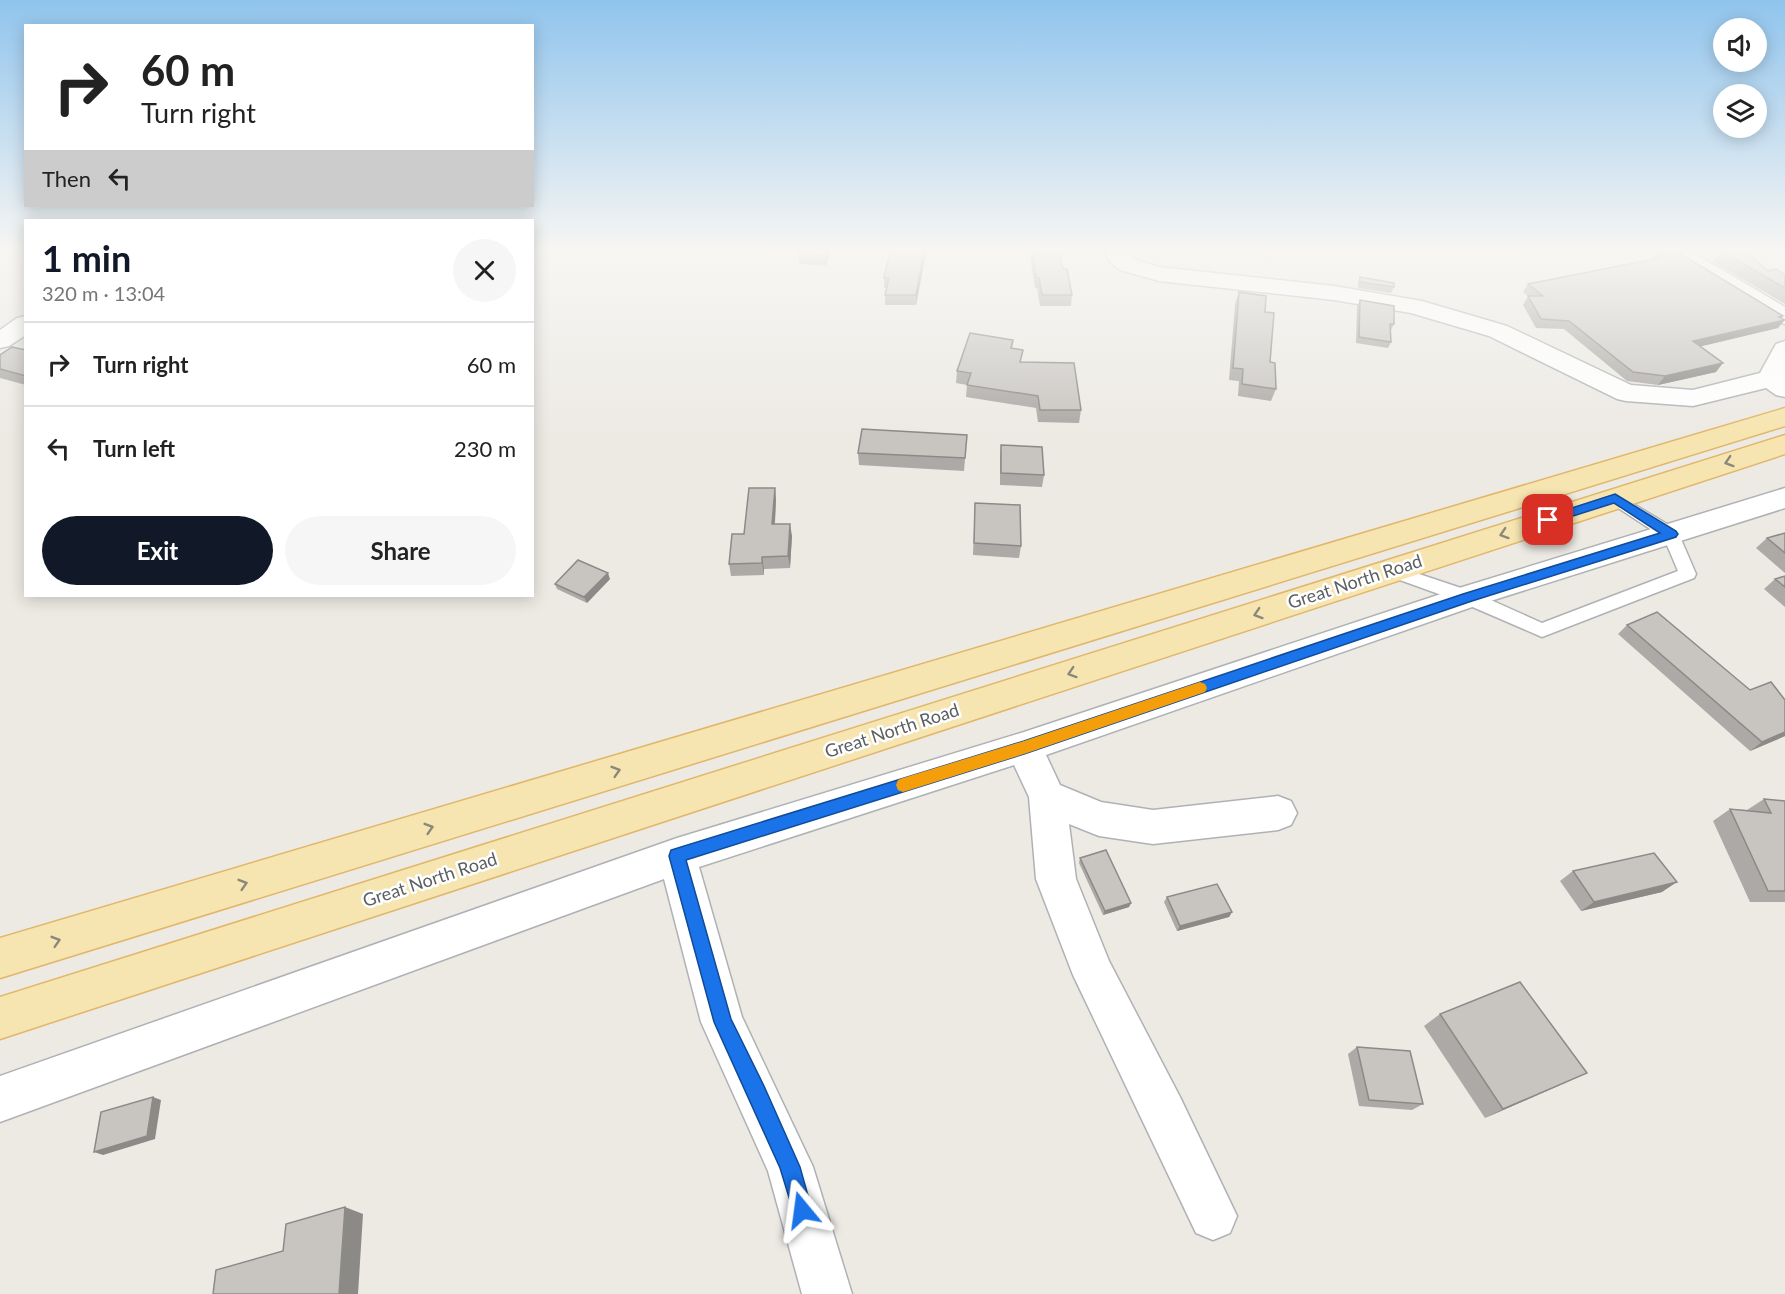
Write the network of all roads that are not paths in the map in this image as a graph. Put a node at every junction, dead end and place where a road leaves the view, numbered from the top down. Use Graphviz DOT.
graph roads {
  1 [pos="1432,311"];
  2 [pos="24,324"];
  3 [pos="0,340"];
  4 [pos="1785,349"];
  5 [pos="1777,384"];
  6 [pos="1785,417"];
  7 [pos="1785,444"];
  8 [pos="1615,498"];
  9 [pos="1785,498"];
  10 [pos="1671,534"];
  11 [pos="1392,571"];
  12 [pos="1467,597"];
  13 [pos="1024,747"];
  14 [pos="1047,797"];
  15 [pos="1278,813"];
  16 [pos="677,856"];
  17 [pos="0,958"];
  18 [pos="0,1018"];
  19 [pos="0,1099"];
  20 [pos="1213,1216"];
  21 [pos="827,1294"];
  1 -- 5 [label="street"];
  2 -- 3 [label="street"];
  4 -- 5 [label="street"];
  17 -- 6 [label="main road, Great North Road, one-way"];
  7 -- 8 [label="main road, Great North Road, one-way"];
  8 -- 10 [label="lane"];
  8 -- 11 [label="main road, Great North Road, one-way"];
  9 -- 10 [label="street"];
  10 -- 12 [label="street"];
  10 -- 12 [label="lane"];
  11 -- 12 [label="lane"];
  11 -- 18 [label="main road, Great North Road, one-way"];
  12 -- 13 [label="street"];
  13 -- 14 [label="street"];
  13 -- 16 [label="street"];
  14 -- 15 [label="street"];
  14 -- 20 [label="street"];
  16 -- 19 [label="street"];
  16 -- 21 [label="street"];
}
